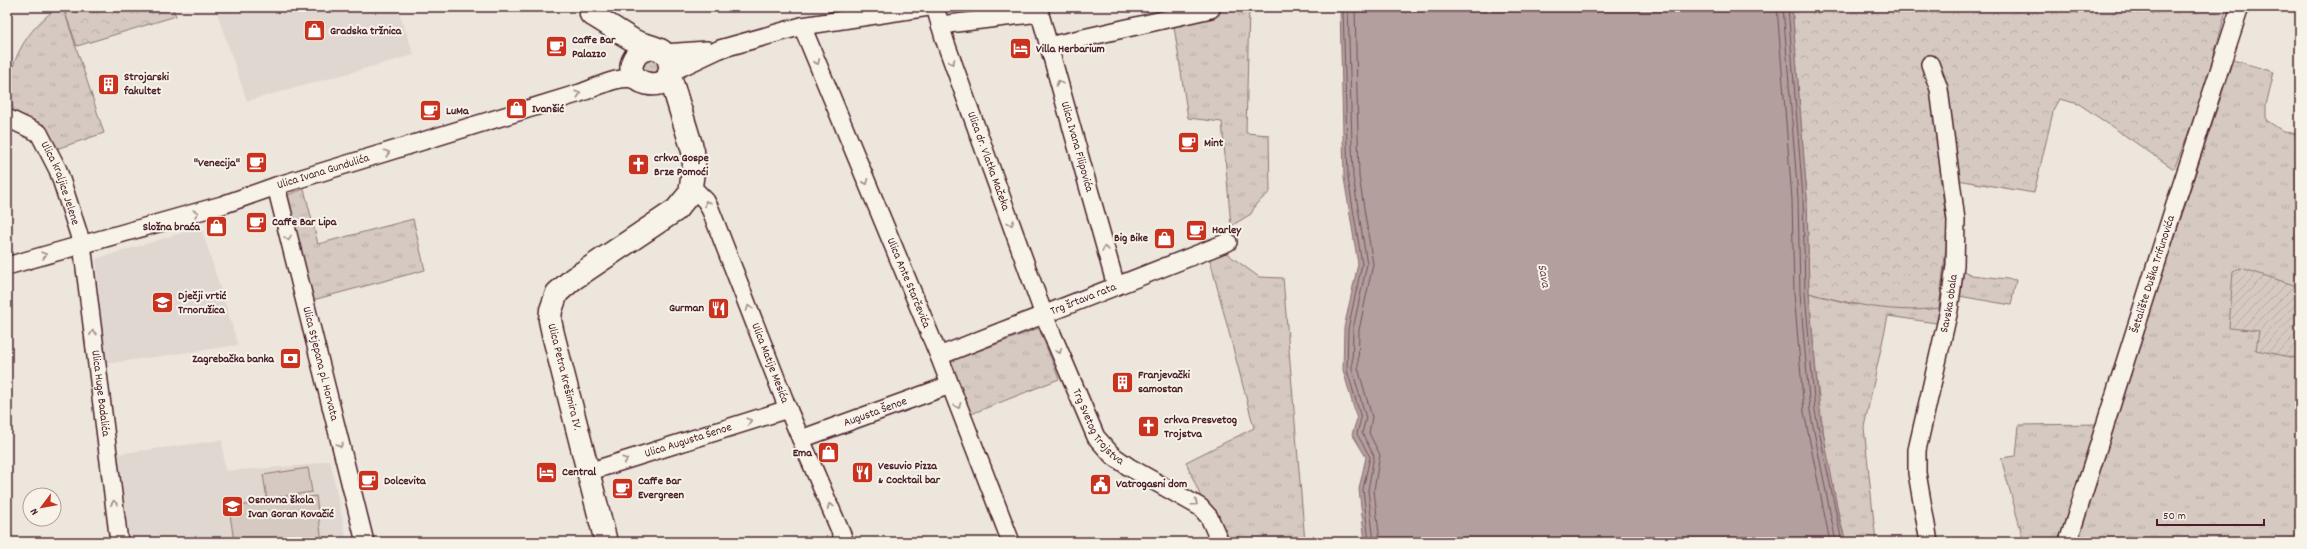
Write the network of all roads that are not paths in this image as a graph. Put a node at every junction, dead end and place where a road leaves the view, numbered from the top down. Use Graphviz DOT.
graph roads {
  1 [pos="929,7"];
  2 [pos="935,7"];
  3 [pos="2240,7"];
  4 [pos="1211,9"];
  5 [pos="589,10"];
  6 [pos="1039,10"];
  7 [pos="847,13"];
  8 [pos="940,25"];
  9 [pos="802,26"];
  10 [pos="1048,46"];
  11 [pos="1930,64"];
  12 [pos="652,67"];
  13 [pos="7,118"];
  14 [pos="693,185"];
  15 [pos="276,186"];
  16 [pos="1228,242"];
  17 [pos="82,244"];
  18 [pos="7,266"];
  19 [pos="1116,286"];
  20 [pos="1044,315"];
  21 [pos="939,356"];
  22 [pos="950,385"];
  23 [pos="788,409"];
  24 [pos="801,439"];
  25 [pos="588,472"];
  26 [pos="119,542"];
  27 [pos="365,542"];
  28 [pos="606,542"];
  29 [pos="845,542"];
  30 [pos="1011,542"];
  31 [pos="1220,542"];
  32 [pos="1929,542"];
  33 [pos="2068,542"];
  1 -- 7 [label="street"];
  2 -- 8 [label="street, Ulica dr. Vlatka Mačeka"];
  3 -- 33 [label="street, Šetalište Duška Trifunovića"];
  4 -- 10 [label="street"];
  5 -- 12 [label="main road"];
  6 -- 8 [label="street"];
  6 -- 10 [label="street, Ulica Ivana Filipovića"];
  7 -- 9 [label="street"];
  8 -- 20 [label="street, Ulica dr. Vlatka Mačeka, one-way"];
  9 -- 12 [label="street"];
  9 -- 21 [label="street, Ulica Ante Starčevića, one-way"];
  19 -- 10 [label="street, Ulica Ivana Filipovića, one-way"];
  11 -- 32 [label="street, Savska obala"];
  12 -- 14 [label="main road"];
  15 -- 12 [label="street, Ulica Ivana Gundulića, one-way"];
  13 -- 17 [label="street, Ulica kraljice Jelene"];
  23 -- 14 [label="street, Ulica Matije Mesića, one-way"];
  14 -- 25 [label="main road, Ulica Petra Krešimira IV."];
  17 -- 15 [label="street, Ulica Ivana Gundulića, one-way"];
  15 -- 27 [label="street, Ulica Stjepana pl. Horvata, one-way"];
  16 -- 19 [label="street, Trg žrtava rata"];
  18 -- 17 [label="street, Ulica Ivana Gundulića, one-way"];
  26 -- 17 [label="street, Ulica Huge Badalića, one-way"];
  19 -- 20 [label="street, Trg žrtava rata"];
  20 -- 21 [label="street, Trg žrtava rata"];
  20 -- 31 [label="street, Trg Svetog Trojstva, one-way"];
  21 -- 22 [label="street, Ulica Ante Starčevića"];
  22 -- 24 [label="street, Augusta Šenoe"];
  22 -- 30 [label="street, Ulica Ante Starčevića, one-way"];
  23 -- 24 [label="street, Ulica Matije Mesića"];
  25 -- 23 [label="street, Ulica Augusta Šenoe, one-way"];
  29 -- 24 [label="street, Ulica Matije Mesića, one-way"];
  25 -- 28 [label="main road, Ulica Petra Krešimira IV."];
}
